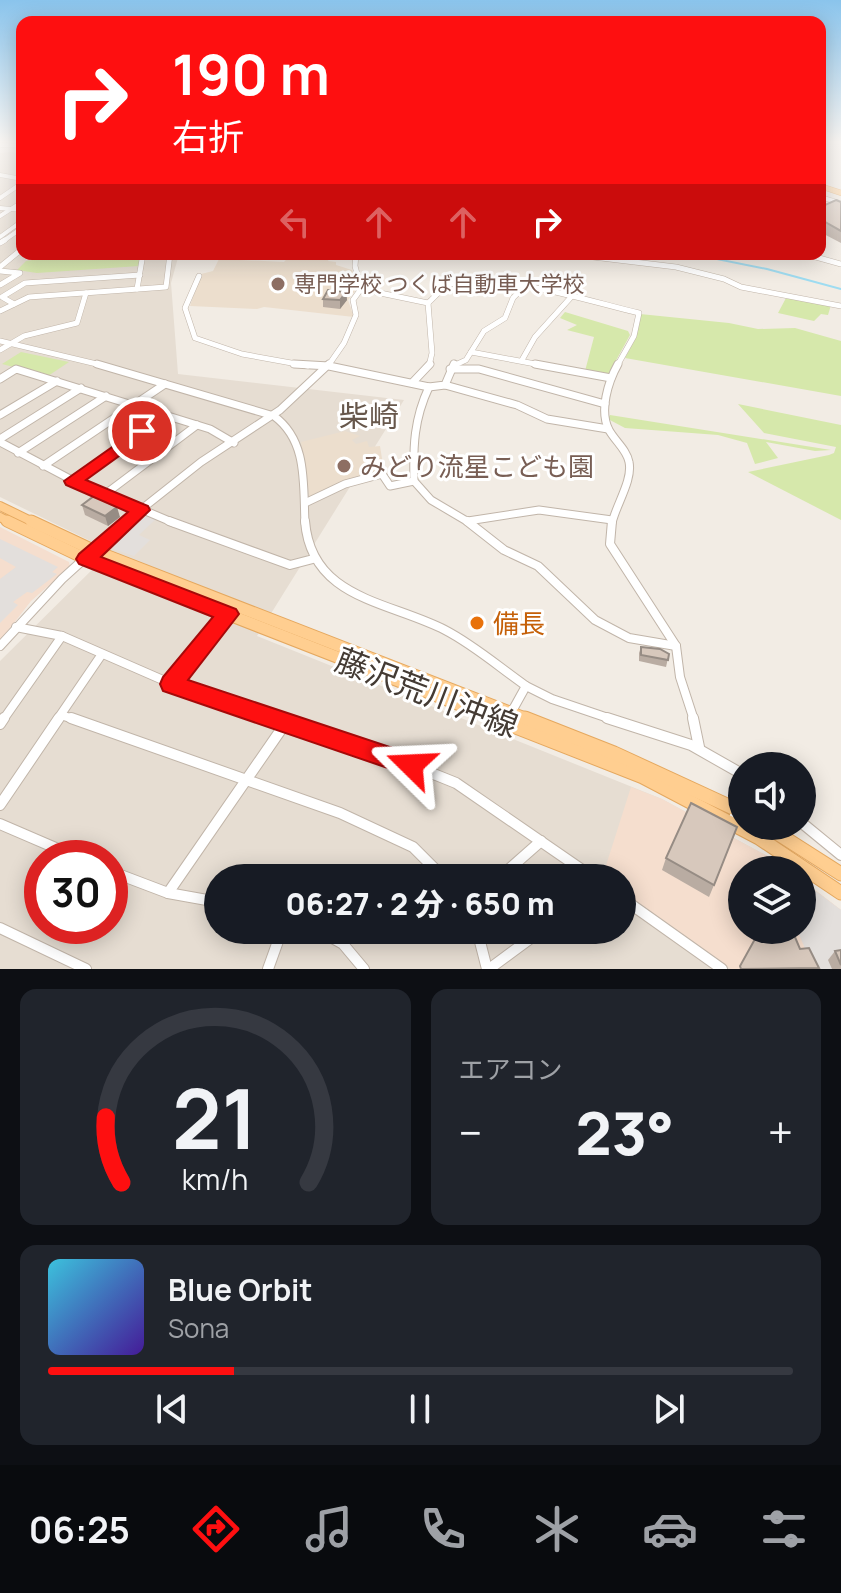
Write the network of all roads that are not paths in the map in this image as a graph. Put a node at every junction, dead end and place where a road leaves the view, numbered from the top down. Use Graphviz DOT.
graph roads {
  1 [pos="16,206"];
  2 [pos="0,208"];
  3 [pos="12,209"];
  4 [pos="16,209"];
  5 [pos="0,216"];
  6 [pos="16,254"];
  7 [pos="142,260"];
  8 [pos="169,260"];
  9 [pos="356,260"];
  10 [pos="618,260"];
  11 [pos="0,269"];
  12 [pos="140,275"];
  13 [pos="199,276"];
  14 [pos="0,285"];
  15 [pos="524,287"];
  16 [pos="137,289"];
  17 [pos="361,289"];
  18 [pos="86,293"];
  19 [pos="572,296"];
  20 [pos="428,303"];
  21 [pos="14,304"];
  22 [pos="841,306"];
  23 [pos="0,311"];
  24 [pos="3,345"];
  25 [pos="471,352"];
  26 [pos="522,360"];
  27 [pos="329,366"];
  28 [pos="450,369"];
  29 [pos="611,378"];
  30 [pos="0,379"];
  31 [pos="57,381"];
  32 [pos="413,382"];
  33 [pos="165,384"];
  34 [pos="445,385"];
  35 [pos="429,387"];
  36 [pos="81,388"];
  37 [pos="106,396"];
  38 [pos="605,404"];
  39 [pos="133,405"];
  40 [pos="0,415"];
  41 [pos="165,415"];
  42 [pos="274,416"];
  43 [pos="197,425"];
  44 [pos="608,429"];
  45 [pos="0,441"];
  46 [pos="234,443"];
  47 [pos="18,453"];
  48 [pos="43,466"];
  49 [pos="73,481"];
  50 [pos="414,481"];
  51 [pos="104,495"];
  52 [pos="305,503"];
  53 [pos="0,506"];
  54 [pos="141,510"];
  55 [pos="0,517"];
  56 [pos="612,520"];
  57 [pos="468,521"];
  58 [pos="90,555"];
  59 [pos="313,559"];
  60 [pos="228,614"];
  61 [pos="16,627"];
  62 [pos="62,636"];
  63 [pos="0,646"];
  64 [pos="676,646"];
  65 [pos="102,654"];
  66 [pos="172,684"];
  67 [pos="526,686"];
  68 [pos="511,713"];
  69 [pos="61,715"];
  70 [pos="287,721"];
  71 [pos="0,724"];
  72 [pos="699,747"];
  73 [pos="728,765"];
  74 [pos="247,781"];
  75 [pos="0,805"];
  76 [pos="728,806"];
  77 [pos="728,807"];
  78 [pos="0,824"];
  79 [pos="816,834"];
  80 [pos="37,840"];
  81 [pos="774,840"];
  82 [pos="788,840"];
  83 [pos="541,841"];
  84 [pos="841,855"];
  85 [pos="430,864"];
  86 [pos="515,864"];
  87 [pos="574,864"];
  88 [pos="841,874"];
  89 [pos="128,878"];
  90 [pos="168,893"];
  91 [pos="841,893"];
  92 [pos="204,899"];
  93 [pos="636,908"];
  94 [pos="0,928"];
  95 [pos="277,944"];
  96 [pos="343,944"];
  97 [pos="481,944"];
  98 [pos="523,944"];
  99 [pos="85,969"];
  100 [pos="268,969"];
  101 [pos="364,969"];
  102 [pos="488,969"];
  103 [pos="722,969"];
  1 -- 3 [label="street"];
  2 -- 3 [label="street"];
  3 -- 4 [label="street"];
  3 -- 5 [label="street"];
  6 -- 11 [label="street"];
  7 -- 12 [label="street"];
  8 -- 16 [label="street"];
  9 -- 17 [label="street"];
  10 -- 22 [label="street"];
  11 -- 14 [label="street"];
  12 -- 16 [label="street"];
  12 -- 21 [label="street"];
  13 -- 27 [label="street"];
  15 -- 19 [label="street"];
  15 -- 20 [label="street"];
  15 -- 25 [label="street"];
  16 -- 18 [label="street"];
  17 -- 20 [label="street"];
  17 -- 27 [label="street"];
  18 -- 21 [label="street"];
  18 -- 24 [label="street"];
  19 -- 26 [label="street"];
  19 -- 29 [label="street"];
  20 -- 32 [label="street"];
  21 -- 23 [label="street"];
  24 -- 33 [label="street"];
  25 -- 26 [label="street"];
  25 -- 28 [label="street"];
  26 -- 29 [label="street"];
  27 -- 32 [label="street"];
  27 -- 42 [label="street"];
  28 -- 34 [label="street"];
  28 -- 38 [label="street"];
  29 -- 38 [label="street"];
  30 -- 31 [label="street"];
  31 -- 36 [label="street"];
  31 -- 40 [label="street"];
  32 -- 35 [label="street"];
  33 -- 39 [label="street"];
  33 -- 42 [label="street"];
  34 -- 35 [label="street"];
  34 -- 44 [label="street"];
  35 -- 50 [label="street"];
  36 -- 37 [label="street"];
  36 -- 45 [label="street"];
  37 -- 39 [label="street"];
  37 -- 47 [label="street"];
  38 -- 44 [label="street"];
  39 -- 41 [label="street"];
  39 -- 48 [label="street"];
  41 -- 43 [label="street"];
  41 -- 49 [label="street"];
  42 -- 46 [label="street"];
  42 -- 52 [label="street"];
  43 -- 46 [label="street"];
  43 -- 51 [label="street"];
  44 -- 56 [label="street"];
  45 -- 47 [label="street"];
  46 -- 54 [label="street"];
  47 -- 48 [label="street"];
  48 -- 49 [label="street"];
  49 -- 51 [label="street"];
  50 -- 52 [label="street"];
  50 -- 57 [label="street"];
  51 -- 54 [label="street"];
  52 -- 59 [label="street"];
  53 -- 58 [label="main road, 藤沢荒川沖線"];
  54 -- 58 [label="street"];
  54 -- 59 [label="street"];
  55 -- 58 [label="main road, 藤沢荒川沖線"];
  56 -- 57 [label="street"];
  56 -- 64 [label="street"];
  57 -- 64 [label="street"];
  58 -- 60 [label="main road, 藤沢荒川沖線"];
  58 -- 61 [label="street"];
  58 -- 68 [label="main road, 藤沢荒川沖線"];
  59 -- 67 [label="street"];
  60 -- 66 [label="street"];
  60 -- 77 [label="main road, 藤沢荒川沖線"];
  61 -- 62 [label="street"];
  61 -- 63 [label="street"];
  62 -- 65 [label="street"];
  62 -- 71 [label="street"];
  64 -- 72 [label="street"];
  65 -- 66 [label="street"];
  65 -- 69 [label="street"];
  66 -- 70 [label="street"];
  67 -- 68 [label="street"];
  67 -- 72 [label="street"];
  68 -- 76 [label="main road, 藤沢荒川沖線"];
  69 -- 74 [label="street"];
  69 -- 75 [label="street"];
  70 -- 74 [label="street"];
  70 -- 83 [label="street"];
  72 -- 73 [label="street"];
  74 -- 85 [label="street"];
  74 -- 90 [label="street"];
  78 -- 80 [label="street"];
  79 -- 84 [label="street"];
  81 -- 91 [label="main road, 藤沢荒川沖線"];
  82 -- 88 [label="main road"];
  83 -- 86 [label="street"];
  83 -- 87 [label="street"];
  89 -- 90 [label="street"];
  90 -- 92 [label="street"];
  93 -- 103 [label="street"];
  94 -- 99 [label="street"];
  95 -- 100 [label="street"];
  96 -- 101 [label="street"];
  97 -- 102 [label="street"];
  98 -- 102 [label="street"];
}
